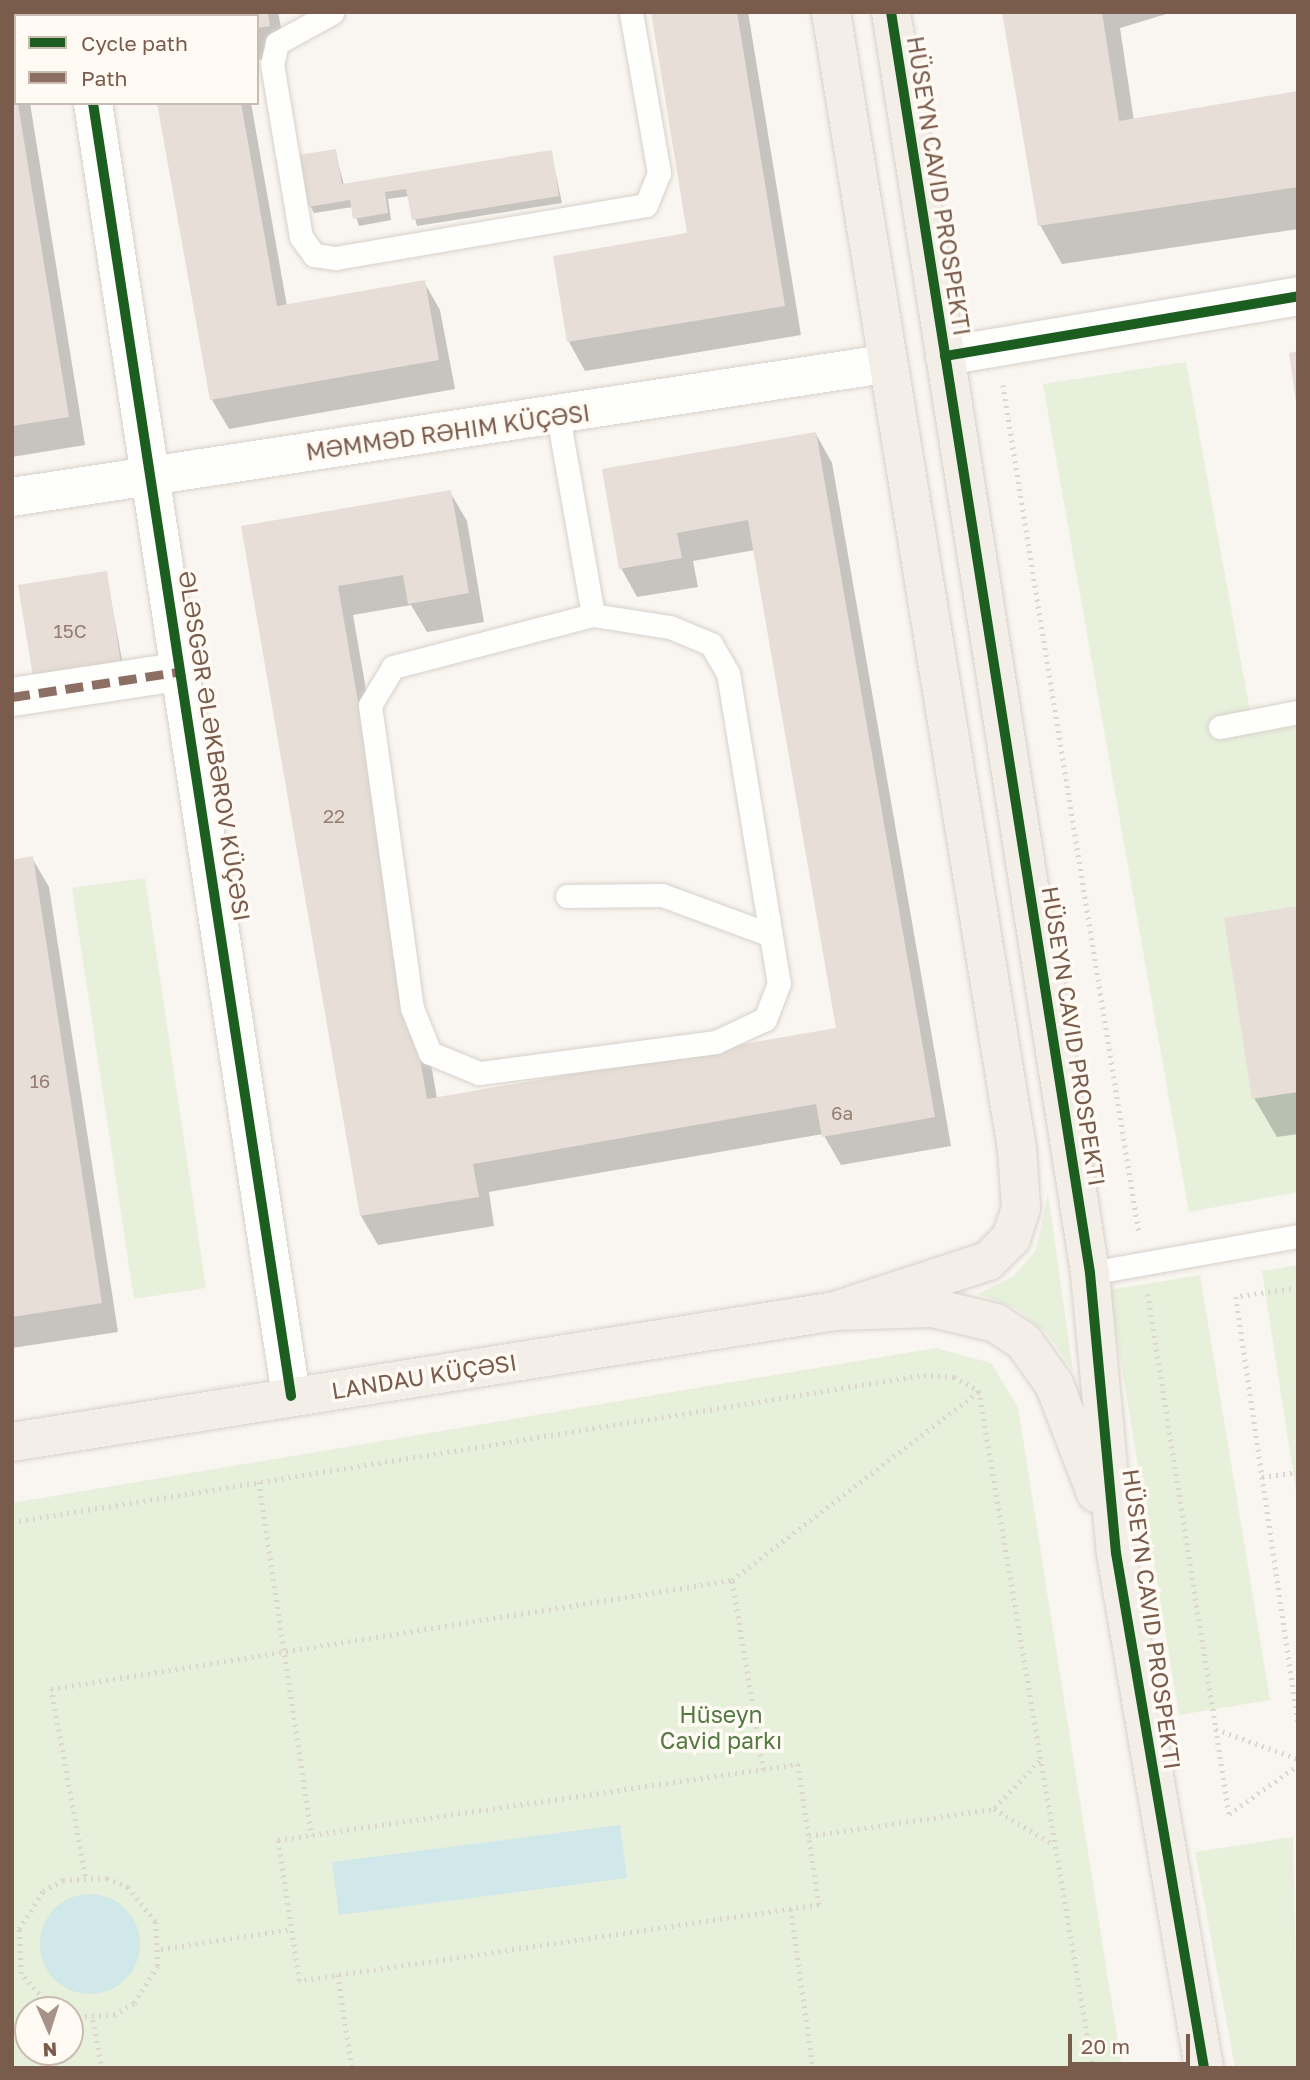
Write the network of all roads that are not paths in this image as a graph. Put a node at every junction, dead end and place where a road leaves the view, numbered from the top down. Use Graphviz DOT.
graph roads {
  1 [pos="339,12"];
  2 [pos="631,12"];
  3 [pos="831,12"];
  4 [pos="891,12"];
  5 [pos="332,13"];
  6 [pos="93,105"];
  7 [pos="1298,296"];
  8 [pos="945,356"];
  9 [pos="884,364"];
  10 [pos="558,416"];
  11 [pos="152,476"];
  12 [pos="12,497"];
  13 [pos="593,615"];
  14 [pos="183,671"];
  15 [pos="12,697"];
  16 [pos="1298,712"];
  17 [pos="1220,727"];
  18 [pos="567,897"];
  19 [pos="771,935"];
  20 [pos="1298,1236"];
  21 [pos="1090,1273"];
  22 [pos="835,1311"];
  23 [pos="291,1396"];
  24 [pos="108,1426"];
  25 [pos="12,1434"];
  26 [pos="12,1442"];
  27 [pos="1116,1553"];
  28 [pos="1183,1956"];
  29 [pos="1183,2068"];
  30 [pos="1204,2068"];
  1 -- 5 [label="lane"];
  2 -- 5 [label="lane"];
  3 -- 9 [label="main road"];
  4 -- 8 [label="main road, HÜSEYN CAVID PROSPEKTI"];
  6 -- 11 [label="street, ƏLƏSGƏR ƏLƏKBƏROV KÜÇƏSI"];
  7 -- 8 [label="street"];
  8 -- 21 [label="main road, HÜSEYN CAVID PROSPEKTI"];
  9 -- 10 [label="street, MƏMMƏD RƏHIM KÜÇƏSI"];
  9 -- 22 [label="main road"];
  10 -- 11 [label="street, MƏMMƏD RƏHIM KÜÇƏSI"];
  10 -- 13 [label="lane"];
  11 -- 12 [label="street, MƏMMƏD RƏHIM KÜÇƏSI"];
  11 -- 14 [label="street, ƏLƏSGƏR ƏLƏKBƏROV KÜÇƏSI"];
  13 -- 19 [label="lane"];
  13 -- 19 [label="lane"];
  14 -- 15 [label="street"];
  14 -- 23 [label="street, ƏLƏSGƏR ƏLƏKBƏROV KÜÇƏSI"];
  16 -- 17 [label="lane"];
  18 -- 19 [label="lane"];
  20 -- 21 [label="lane"];
  21 -- 27 [label="main road, HÜSEYN CAVID PROSPEKTI"];
  22 -- 23 [label="main road, LANDAU KÜÇƏSI"];
  22 -- 27 [label="main road"];
  23 -- 24 [label="main road, LANDAU KÜÇƏSI"];
  24 -- 25 [label="street"];
  24 -- 26 [label="main road, LANDAU KÜÇƏSI"];
  27 -- 28 [label="main road, HÜSEYN CAVID PROSPEKTI"];
  28 -- 29 [label="main road"];
  28 -- 30 [label="main road, HÜSEYN CAVID PROSPEKTI"];
}
